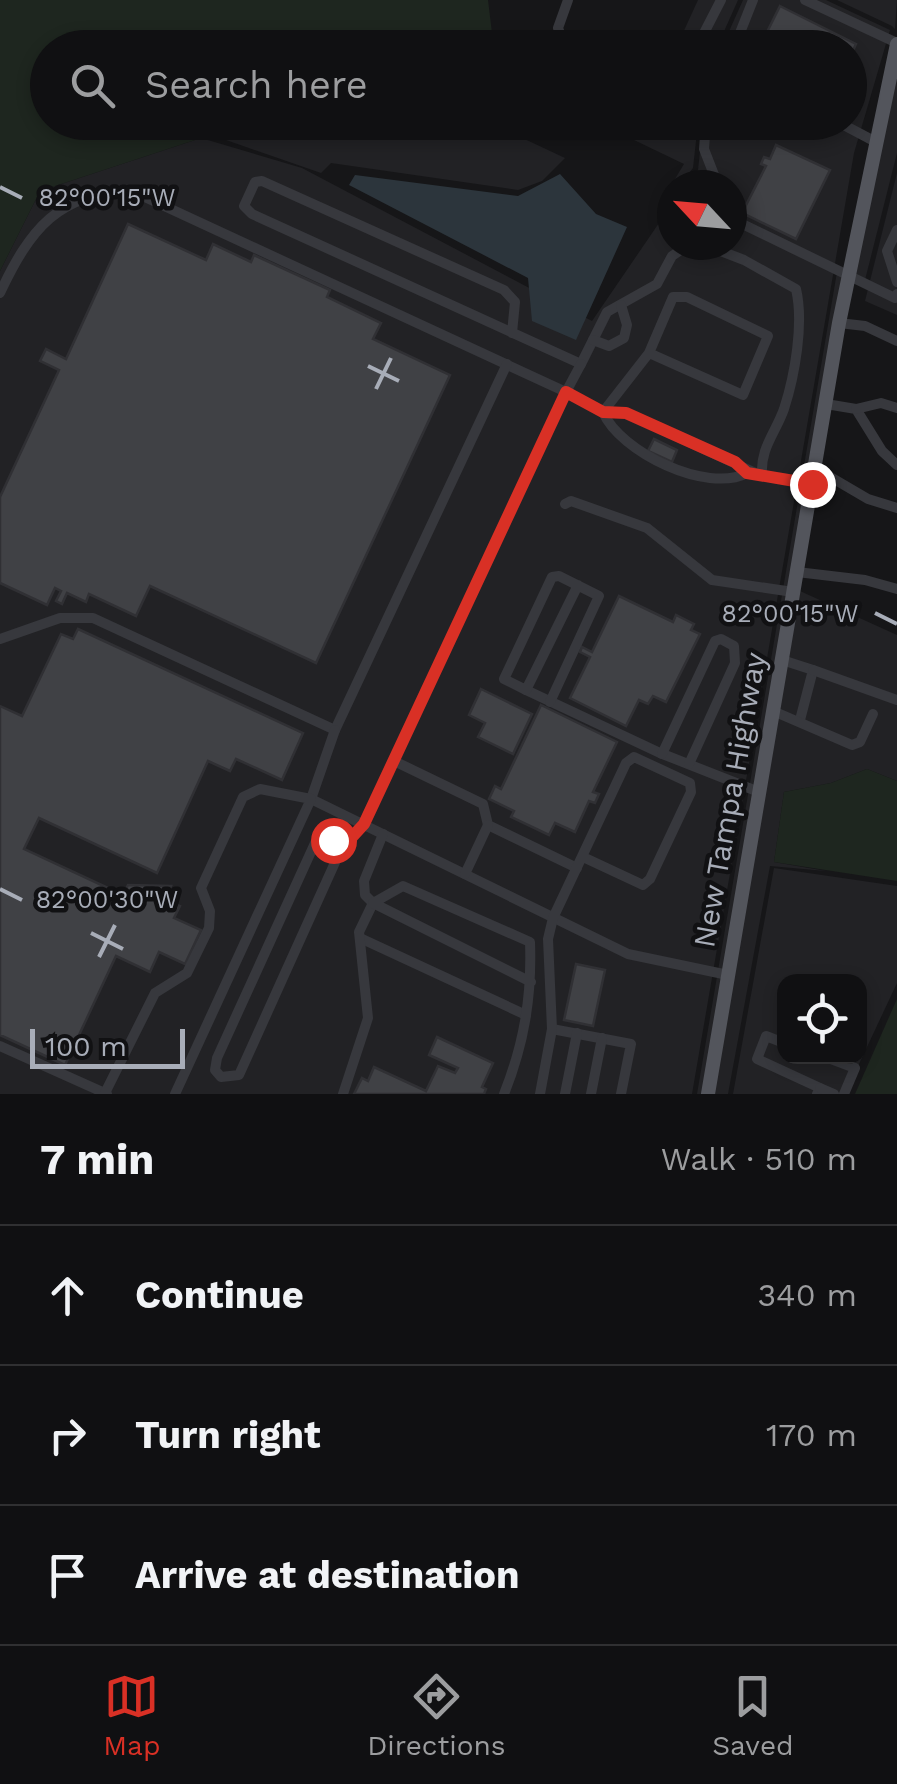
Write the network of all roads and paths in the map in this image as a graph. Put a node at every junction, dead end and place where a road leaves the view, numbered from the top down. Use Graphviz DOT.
graph roads {
  1 [pos="568,0"];
  2 [pos="721,0"];
  3 [pos="753,0"];
  4 [pos="805,0"];
  5 [pos="559,30"];
  6 [pos="706,30"];
  7 [pos="741,30"];
  8 [pos="897,44"];
  9 [pos="880,110"];
  10 [pos="897,115"];
  11 [pos="867,137"];
  12 [pos="705,140"];
  13 [pos="874,141"];
  14 [pos="712,170"];
  15 [pos="747,227"];
  16 [pos="897,230"];
  17 [pos="670,260"];
  18 [pos="744,260"];
  19 [pos="848,278"];
  20 [pos="897,282"];
  21 [pos="0,292"];
  22 [pos="896,297"];
  23 [pos="621,305"];
  24 [pos="840,322"];
  25 [pos="512,333"];
  26 [pos="593,340"];
  27 [pos="897,340"];
  28 [pos="649,353"];
  29 [pos="507,364"];
  30 [pos="580,364"];
  31 [pos="566,392"];
  32 [pos="826,404"];
  33 [pos="897,408"];
  34 [pos="856,409"];
  35 [pos="603,412"];
  36 [pos="897,464"];
  37 [pos="814,468"];
  38 [pos="747,473"];
  39 [pos="762,476"];
  40 [pos="812,484"];
  41 [pos="565,504"];
  42 [pos="897,508"];
  43 [pos="797,572"];
  44 [pos="578,584"];
  45 [pos="897,590"];
  46 [pos="794,592"];
  47 [pos="0,639"];
  48 [pos="782,660"];
  49 [pos="812,670"];
  50 [pos="526,690"];
  51 [pos="897,700"];
  52 [pos="550,702"];
  53 [pos="773,711"];
  54 [pos="873,714"];
  55 [pos="800,720"];
  56 [pos="335,730"];
  57 [pos="662,754"];
  58 [pos="394,761"];
  59 [pos="689,764"];
  60 [pos="760,792"];
  61 [pos="310,799"];
  62 [pos="364,824"];
  63 [pos="488,825"];
  64 [pos="383,834"];
  65 [pos="342,848"];
  66 [pos="580,862"];
  67 [pos="465,874"];
  68 [pos="374,903"];
  69 [pos="553,918"];
  70 [pos="360,938"];
  71 [pos="728,976"];
  72 [pos="531,982"];
  73 [pos="526,1015"];
  74 [pos="552,1029"];
  75 [pos="576,1033"];
  76 [pos="602,1038"];
  77 [pos="777,1040"];
  78 [pos="0,1046"];
  79 [pos="843,1064"];
  80 [pos="818,1091"];
  81 [pos="106,1094"];
  82 [pos="176,1094"];
  83 [pos="343,1094"];
  84 [pos="504,1094"];
  85 [pos="540,1094"];
  86 [pos="566,1094"];
  87 [pos="592,1094"];
  88 [pos="622,1094"];
  89 [pos="708,1094"];
  90 [pos="834,1094"];
  91 [pos="844,1094"];
  1 -- 5 [label="street"];
  2 -- 6 [label="street"];
  3 -- 7 [label="street"];
  4 -- 8 [label="street"];
  8 -- 9 [label="main road, New Tampa Highway"];
  9 -- 10 [label="street"];
  9 -- 13 [label="main road, New Tampa Highway"];
  11 -- 13 [label="street"];
  12 -- 14 [label="street"];
  13 -- 19 [label="main road, New Tampa Highway"];
  15 -- 19 [label="street"];
  16 -- 20 [label="street"];
  17 -- 23 [label="street"];
  18 -- 39 [label="street"];
  19 -- 22 [label="street"];
  19 -- 24 [label="main road, New Tampa Highway"];
  21 -- 29 [label="street"];
  23 -- 26 [label="street"];
  23 -- 26 [label="street"];
  24 -- 27 [label="street"];
  24 -- 32 [label="main road, New Tampa Highway"];
  25 -- 25 [label="street"];
  25 -- 30 [label="street"];
  26 -- 30 [label="street"];
  28 -- 28 [label="street"];
  28 -- 35 [label="street"];
  29 -- 31 [label="street"];
  29 -- 56 [label="street"];
  30 -- 31 [label="street"];
  31 -- 35 [label="street"];
  31 -- 58 [label="street"];
  32 -- 34 [label="street"];
  32 -- 37 [label="main road, New Tampa Highway"];
  33 -- 34 [label="street"];
  34 -- 36 [label="street"];
  35 -- 38 [label="street"];
  35 -- 38 [label="street"];
  37 -- 40 [label="main road, New Tampa Highway"];
  37 -- 42 [label="street"];
  38 -- 39 [label="street"];
  39 -- 40 [label="street"];
  40 -- 43 [label="main road, New Tampa Highway"];
  41 -- 46 [label="street"];
  43 -- 45 [label="street"];
  43 -- 46 [label="main road, New Tampa Highway"];
  44 -- 50 [label="street"];
  44 -- 50 [label="street"];
  44 -- 52 [label="street"];
  46 -- 48 [label="main road, New Tampa Highway"];
  47 -- 56 [label="street"];
  48 -- 49 [label="street"];
  48 -- 53 [label="main road, New Tampa Highway"];
  49 -- 51 [label="street"];
  49 -- 55 [label="street"];
  50 -- 52 [label="street"];
  52 -- 57 [label="street"];
  53 -- 55 [label="street"];
  53 -- 60 [label="main road, New Tampa Highway"];
  54 -- 55 [label="street"];
  56 -- 61 [label="street"];
  57 -- 59 [label="street"];
  57 -- 59 [label="street"];
  58 -- 62 [label="street"];
  58 -- 63 [label="street"];
  59 -- 60 [label="street"];
  60 -- 71 [label="main road, New Tampa Highway"];
  61 -- 62 [label="street"];
  61 -- 81 [label="street"];
  61 -- 82 [label="street"];
  62 -- 64 [label="street"];
  62 -- 65 [label="street"];
  63 -- 66 [label="street"];
  63 -- 67 [label="street"];
  64 -- 67 [label="street"];
  64 -- 68 [label="street"];
  65 -- 65 [label="street"];
  66 -- 66 [label="street"];
  66 -- 69 [label="street"];
  67 -- 69 [label="street"];
  68 -- 70 [label="street"];
  68 -- 72 [label="street"];
  68 -- 72 [label="street"];
  69 -- 71 [label="street"];
  69 -- 74 [label="street"];
  70 -- 73 [label="street"];
  70 -- 83 [label="street"];
  71 -- 89 [label="main road, New Tampa Highway"];
  72 -- 73 [label="street"];
  73 -- 84 [label="street"];
  74 -- 75 [label="street"];
  74 -- 85 [label="street"];
  75 -- 76 [label="street"];
  75 -- 86 [label="street"];
  76 -- 87 [label="street"];
  76 -- 88 [label="street"];
  77 -- 80 [label="street"];
  78 -- 81 [label="street"];
  79 -- 91 [label="street"];
  80 -- 90 [label="street"];
}
